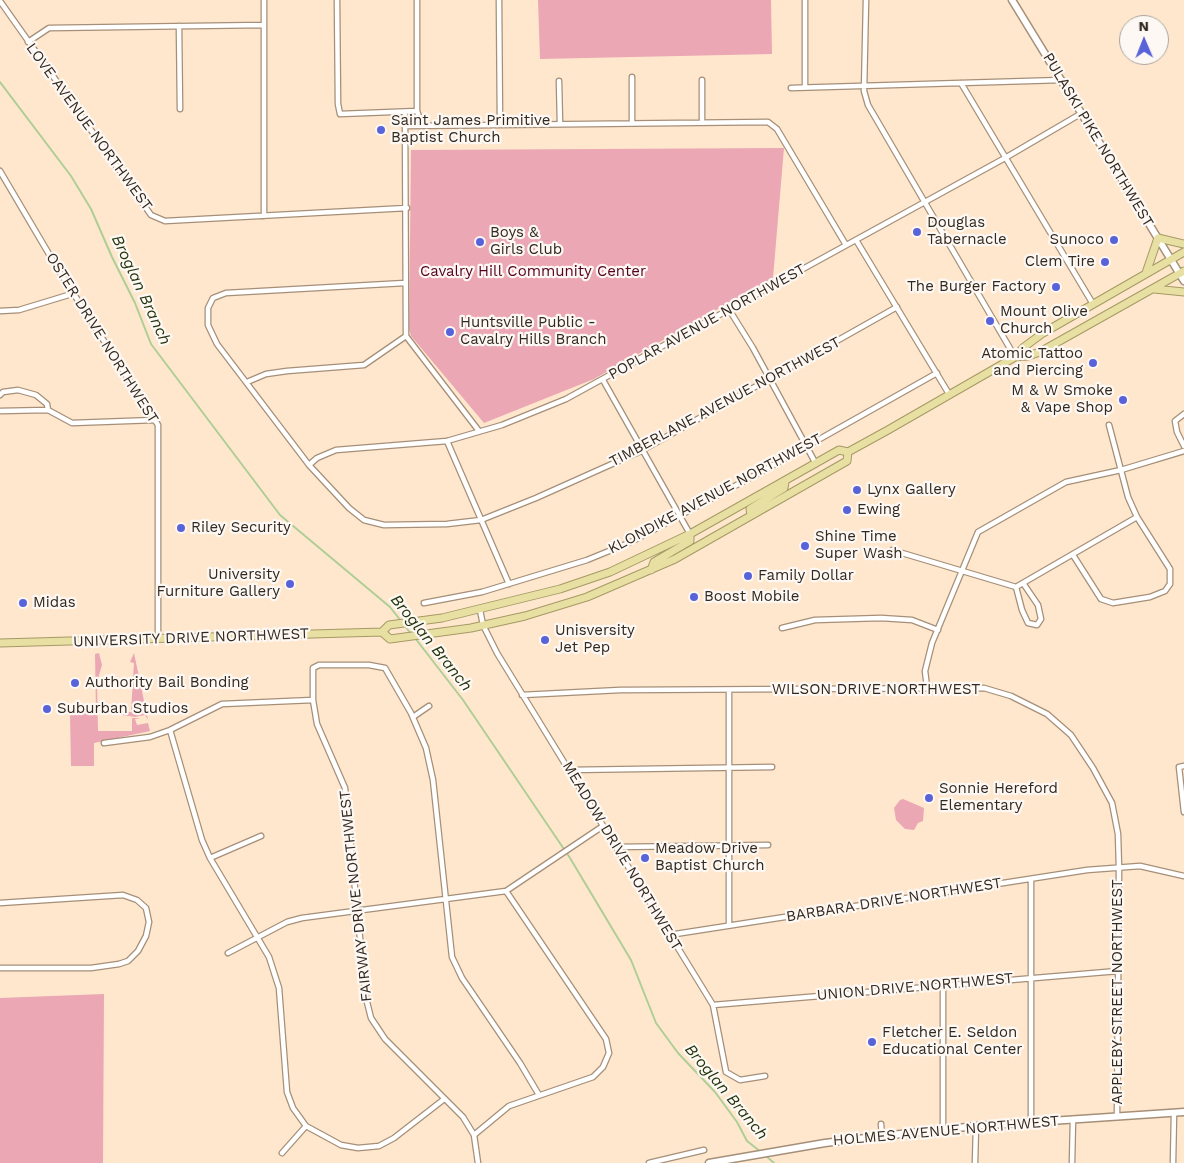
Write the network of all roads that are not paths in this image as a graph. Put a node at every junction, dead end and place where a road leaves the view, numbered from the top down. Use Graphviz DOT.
graph roads {
  1 [pos="264,0"];
  2 [pos="337,0"];
  3 [pos="416,0"];
  4 [pos="499,0"];
  5 [pos="805,0"];
  6 [pos="866,0"];
  7 [pos="1012,0"];
  8 [pos="0,1"];
  9 [pos="264,25"];
  10 [pos="179,26"];
  11 [pos="28,42"];
  12 [pos="632,77"];
  13 [pos="702,80"];
  14 [pos="1062,80"];
  15 [pos="559,81"];
  16 [pos="961,83"];
  17 [pos="864,86"];
  18 [pos="804,87"];
  19 [pos="792,88"];
  20 [pos="180,109"];
  21 [pos="417,111"];
  22 [pos="405,112"];
  23 [pos="1082,113"];
  24 [pos="702,122"];
  25 [pos="632,123"];
  26 [pos="500,124"];
  27 [pos="560,124"];
  28 [pos="422,125"];
  29 [pos="407,126"];
  30 [pos="1005,158"];
  31 [pos="0,171"];
  32 [pos="925,201"];
  33 [pos="407,208"];
  34 [pos="264,216"];
  35 [pos="1158,238"];
  36 [pos="856,240"];
  37 [pos="1184,244"];
  38 [pos="846,245"];
  39 [pos="1184,252"];
  40 [pos="1171,259"];
  41 [pos="1182,273"];
  42 [pos="1146,274"];
  43 [pos="1184,281"];
  44 [pos="405,282"];
  45 [pos="1154,289"];
  46 [pos="1184,292"];
  47 [pos="75,293"];
  48 [pos="1093,304"];
  49 [pos="897,307"];
  50 [pos="0,311"];
  51 [pos="730,311"];
  52 [pos="406,336"];
  53 [pos="1016,357"];
  54 [pos="936,373"];
  55 [pos="770,378"];
  56 [pos="603,380"];
  57 [pos="248,382"];
  58 [pos="949,394"];
  59 [pos="0,395"];
  60 [pos="48,410"];
  61 [pos="0,411"];
  62 [pos="1184,414"];
  63 [pos="155,420"];
  64 [pos="1109,425"];
  65 [pos="480,431"];
  66 [pos="448,441"];
  67 [pos="806,446"];
  68 [pos="1184,446"];
  69 [pos="641,451"];
  70 [pos="1184,451"];
  71 [pos="848,452"];
  72 [pos="816,464"];
  73 [pos="310,465"];
  74 [pos="1121,470"];
  75 [pos="785,482"];
  76 [pos="752,515"];
  77 [pos="679,516"];
  78 [pos="1137,517"];
  79 [pos="481,520"];
  80 [pos="690,534"];
  81 [pos="892,550"];
  82 [pos="1073,555"];
  83 [pos="651,570"];
  84 [pos="962,572"];
  85 [pos="1023,583"];
  86 [pos="509,584"];
  87 [pos="1016,586"];
  88 [pos="424,603"];
  89 [pos="480,610"];
  90 [pos="483,625"];
  91 [pos="782,628"];
  92 [pos="938,630"];
  93 [pos="382,632"];
  94 [pos="158,638"];
  95 [pos="0,643"];
  96 [pos="927,688"];
  97 [pos="729,690"];
  98 [pos="522,694"];
  99 [pos="312,700"];
  100 [pos="430,706"];
  101 [pos="412,717"];
  102 [pos="170,730"];
  103 [pos="104,744"];
  104 [pos="729,766"];
  105 [pos="772,766"];
  106 [pos="1182,767"];
  107 [pos="569,770"];
  108 [pos="1184,812"];
  109 [pos="603,826"];
  110 [pos="261,836"];
  111 [pos="729,845"];
  112 [pos="768,845"];
  113 [pos="616,847"];
  114 [pos="210,858"];
  115 [pos="1120,868"];
  116 [pos="1184,876"];
  117 [pos="1031,880"];
  118 [pos="506,891"];
  119 [pos="446,900"];
  120 [pos="0,903"];
  121 [pos="357,912"];
  122 [pos="729,925"];
  123 [pos="670,935"];
  124 [pos="258,937"];
  125 [pos="228,953"];
  126 [pos="0,968"];
  127 [pos="1118,971"];
  128 [pos="1030,977"];
  129 [pos="943,984"];
  130 [pos="713,1005"];
  131 [pos="765,1076"];
  132 [pos="539,1095"];
  133 [pos="444,1100"];
  134 [pos="1174,1112"];
  135 [pos="1184,1112"];
  136 [pos="1118,1117"];
  137 [pos="1073,1120"];
  138 [pos="1031,1122"];
  139 [pos="880,1124"];
  140 [pos="306,1126"];
  141 [pos="976,1126"];
  142 [pos="943,1129"];
  143 [pos="474,1135"];
  144 [pos="882,1136"];
  145 [pos="704,1150"];
  146 [pos="282,1153"];
  147 [pos="478,1163"];
  148 [pos="649,1163"];
  149 [pos="708,1163"];
  150 [pos="975,1163"];
  151 [pos="1072,1163"];
  152 [pos="1173,1163"];
  1 -- 9 [label="street"];
  2 -- 22 [label="street"];
  3 -- 21 [label="street"];
  4 -- 26 [label="street"];
  5 -- 18 [label="street"];
  6 -- 17 [label="street"];
  7 -- 14 [label="main road, PULASKI PIKE NORTHWEST"];
  8 -- 11 [label="street, LOVE AVENUE NORTHWEST"];
  9 -- 10 [label="street"];
  9 -- 34 [label="street"];
  10 -- 11 [label="street"];
  10 -- 20 [label="street"];
  11 -- 34 [label="street, LOVE AVENUE NORTHWEST"];
  12 -- 25 [label="street"];
  13 -- 24 [label="street"];
  14 -- 16 [label="street"];
  14 -- 23 [label="main road, PULASKI PIKE NORTHWEST"];
  15 -- 27 [label="street"];
  16 -- 17 [label="street"];
  16 -- 30 [label="street"];
  17 -- 18 [label="street"];
  17 -- 32 [label="street"];
  18 -- 19 [label="street"];
  21 -- 22 [label="street"];
  21 -- 28 [label="street"];
  22 -- 29 [label="street"];
  23 -- 30 [label="street, POPLAR AVENUE NORTHWEST"];
  23 -- 35 [label="main road, PULASKI PIKE NORTHWEST"];
  24 -- 25 [label="street"];
  24 -- 38 [label="street"];
  25 -- 27 [label="street"];
  26 -- 27 [label="street"];
  26 -- 28 [label="street"];
  28 -- 29 [label="street"];
  29 -- 33 [label="street"];
  30 -- 32 [label="street, POPLAR AVENUE NORTHWEST"];
  30 -- 48 [label="street"];
  31 -- 47 [label="street, OSTER DRIVE NORTHWEST"];
  32 -- 36 [label="street, POPLAR AVENUE NORTHWEST"];
  32 -- 53 [label="street"];
  33 -- 34 [label="street, LOVE AVENUE NORTHWEST"];
  33 -- 44 [label="street"];
  35 -- 37 [label="highway"];
  35 -- 40 [label="main road, PULASKI PIKE NORTHWEST"];
  35 -- 42 [label="highway"];
  36 -- 38 [label="street, POPLAR AVENUE NORTHWEST"];
  36 -- 49 [label="street"];
  38 -- 51 [label="street, POPLAR AVENUE NORTHWEST"];
  39 -- 40 [label="highway, UNIVERSITY DRIVE NORTHWEST"];
  40 -- 41 [label="main road, PULASKI PIKE NORTHWEST"];
  40 -- 42 [label="highway, UNIVERSITY DRIVE NORTHWEST"];
  41 -- 43 [label="main road, PULASKI PIKE NORTHWEST"];
  41 -- 45 [label="highway, UNIVERSITY DRIVE NORTHWEST"];
  42 -- 48 [label="highway, UNIVERSITY DRIVE NORTHWEST"];
  44 -- 52 [label="street"];
  44 -- 57 [label="street, TIMBERLANE AVENUE NORTHWEST"];
  45 -- 46 [label="highway"];
  45 -- 53 [label="highway, UNIVERSITY DRIVE NORTHWEST"];
  47 -- 50 [label="street"];
  47 -- 63 [label="street, OSTER DRIVE NORTHWEST"];
  48 -- 53 [label="highway, UNIVERSITY DRIVE NORTHWEST"];
  49 -- 54 [label="street"];
  49 -- 55 [label="street, TIMBERLANE AVENUE NORTHWEST"];
  51 -- 55 [label="street"];
  51 -- 56 [label="street, POPLAR AVENUE NORTHWEST"];
  52 -- 57 [label="street"];
  52 -- 65 [label="street"];
  53 -- 58 [label="highway, UNIVERSITY DRIVE NORTHWEST"];
  54 -- 58 [label="street"];
  54 -- 67 [label="street, KLONDIKE AVENUE NORTHWEST"];
  55 -- 67 [label="street"];
  55 -- 69 [label="street, TIMBERLANE AVENUE NORTHWEST"];
  56 -- 65 [label="street, POPLAR AVENUE NORTHWEST"];
  56 -- 69 [label="street"];
  57 -- 73 [label="street, TIMBERLANE AVENUE NORTHWEST"];
  58 -- 71 [label="highway, UNIVERSITY DRIVE NORTHWEST"];
  59 -- 60 [label="street"];
  60 -- 61 [label="street"];
  60 -- 63 [label="street"];
  62 -- 68 [label="street"];
  63 -- 94 [label="street, OSTER DRIVE NORTHWEST"];
  64 -- 74 [label="street"];
  65 -- 66 [label="street, POPLAR AVENUE NORTHWEST"];
  66 -- 73 [label="street, POPLAR AVENUE NORTHWEST"];
  66 -- 79 [label="street"];
  67 -- 72 [label="street"];
  67 -- 77 [label="street, KLONDIKE AVENUE NORTHWEST"];
  69 -- 77 [label="street"];
  69 -- 79 [label="street, TIMBERLANE AVENUE NORTHWEST"];
  70 -- 74 [label="street"];
  71 -- 72 [label="highway, UNIVERSITY DRIVE NORTHWEST"];
  71 -- 76 [label="highway, UNIVERSITY DRIVE NORTHWEST"];
  72 -- 75 [label="highway, UNIVERSITY DRIVE NORTHWEST"];
  73 -- 79 [label="street, TIMBERLANE AVENUE NORTHWEST"];
  74 -- 78 [label="street"];
  74 -- 84 [label="street"];
  75 -- 76 [label="highway"];
  75 -- 80 [label="highway, UNIVERSITY DRIVE NORTHWEST"];
  76 -- 83 [label="highway, UNIVERSITY DRIVE NORTHWEST"];
  77 -- 80 [label="street"];
  77 -- 86 [label="street, KLONDIKE AVENUE NORTHWEST"];
  78 -- 82 [label="street"];
  78 -- 82 [label="street"];
  79 -- 86 [label="street"];
  80 -- 83 [label="highway"];
  80 -- 89 [label="highway, UNIVERSITY DRIVE NORTHWEST"];
  81 -- 84 [label="street"];
  82 -- 85 [label="street"];
  83 -- 90 [label="highway, UNIVERSITY DRIVE NORTHWEST"];
  84 -- 87 [label="street"];
  84 -- 92 [label="street"];
  85 -- 87 [label="street"];
  85 -- 87 [label="street"];
  86 -- 88 [label="street, KLONDIKE AVENUE NORTHWEST"];
  89 -- 90 [label="street, MEADOW DRIVE NORTHWEST"];
  89 -- 93 [label="highway, UNIVERSITY DRIVE NORTHWEST"];
  90 -- 93 [label="highway, UNIVERSITY DRIVE NORTHWEST"];
  90 -- 98 [label="street, MEADOW DRIVE NORTHWEST"];
  91 -- 92 [label="street"];
  92 -- 96 [label="street"];
  93 -- 94 [label="highway, UNIVERSITY DRIVE NORTHWEST"];
  94 -- 95 [label="highway, UNIVERSITY DRIVE NORTHWEST"];
  96 -- 97 [label="street, WILSON DRIVE NORTHWEST"];
  96 -- 115 [label="street, WILSON DRIVE NORTHWEST"];
  97 -- 98 [label="street, WILSON DRIVE NORTHWEST"];
  97 -- 104 [label="street"];
  98 -- 107 [label="street, MEADOW DRIVE NORTHWEST"];
  99 -- 101 [label="street, FAIRWAY DRIVE NORTHWEST"];
  99 -- 102 [label="street"];
  99 -- 121 [label="street, FAIRWAY DRIVE NORTHWEST"];
  100 -- 101 [label="street"];
  101 -- 119 [label="street"];
  102 -- 103 [label="street"];
  102 -- 114 [label="street"];
  104 -- 105 [label="street"];
  104 -- 107 [label="street"];
  104 -- 111 [label="street"];
  106 -- 108 [label="street"];
  107 -- 109 [label="street, MEADOW DRIVE NORTHWEST"];
  109 -- 113 [label="street, MEADOW DRIVE NORTHWEST"];
  109 -- 118 [label="street"];
  110 -- 114 [label="street"];
  111 -- 112 [label="street"];
  111 -- 113 [label="street"];
  111 -- 122 [label="street"];
  113 -- 123 [label="street, MEADOW DRIVE NORTHWEST"];
  114 -- 124 [label="street"];
  115 -- 116 [label="street, BARBARA DRIVE NORTHWEST"];
  115 -- 117 [label="street, BARBARA DRIVE NORTHWEST"];
  115 -- 127 [label="street, APPLEBY STREET NORTHWEST"];
  117 -- 122 [label="street, BARBARA DRIVE NORTHWEST"];
  117 -- 128 [label="street"];
  118 -- 119 [label="street"];
  118 -- 132 [label="street"];
  119 -- 121 [label="street"];
  119 -- 132 [label="street"];
  120 -- 126 [label="street"];
  121 -- 124 [label="street"];
  121 -- 133 [label="street, FAIRWAY DRIVE NORTHWEST"];
  122 -- 123 [label="street, BARBARA DRIVE NORTHWEST"];
  123 -- 130 [label="street, MEADOW DRIVE NORTHWEST"];
  124 -- 125 [label="street"];
  124 -- 140 [label="street"];
  127 -- 128 [label="street, UNION DRIVE NORTHWEST"];
  127 -- 136 [label="street, APPLEBY STREET NORTHWEST"];
  128 -- 129 [label="street, UNION DRIVE NORTHWEST"];
  128 -- 138 [label="street"];
  129 -- 130 [label="street, UNION DRIVE NORTHWEST"];
  129 -- 142 [label="street"];
  130 -- 131 [label="street, MEADOW DRIVE NORTHWEST"];
  132 -- 143 [label="street"];
  133 -- 140 [label="street"];
  133 -- 143 [label="street, FAIRWAY DRIVE NORTHWEST"];
  134 -- 135 [label="main road, HOLMES AVENUE NORTHWEST"];
  134 -- 136 [label="main road, HOLMES AVENUE NORTHWEST"];
  134 -- 152 [label="street"];
  136 -- 137 [label="main road, HOLMES AVENUE NORTHWEST"];
  137 -- 138 [label="main road, HOLMES AVENUE NORTHWEST"];
  137 -- 151 [label="street"];
  138 -- 141 [label="main road, HOLMES AVENUE NORTHWEST"];
  139 -- 144 [label="street"];
  140 -- 146 [label="street"];
  141 -- 142 [label="main road, HOLMES AVENUE NORTHWEST"];
  141 -- 150 [label="street"];
  142 -- 144 [label="main road, HOLMES AVENUE NORTHWEST"];
  143 -- 147 [label="street, FAIRWAY DRIVE NORTHWEST"];
  144 -- 149 [label="main road, HOLMES AVENUE NORTHWEST"];
  145 -- 148 [label="street"];
}
